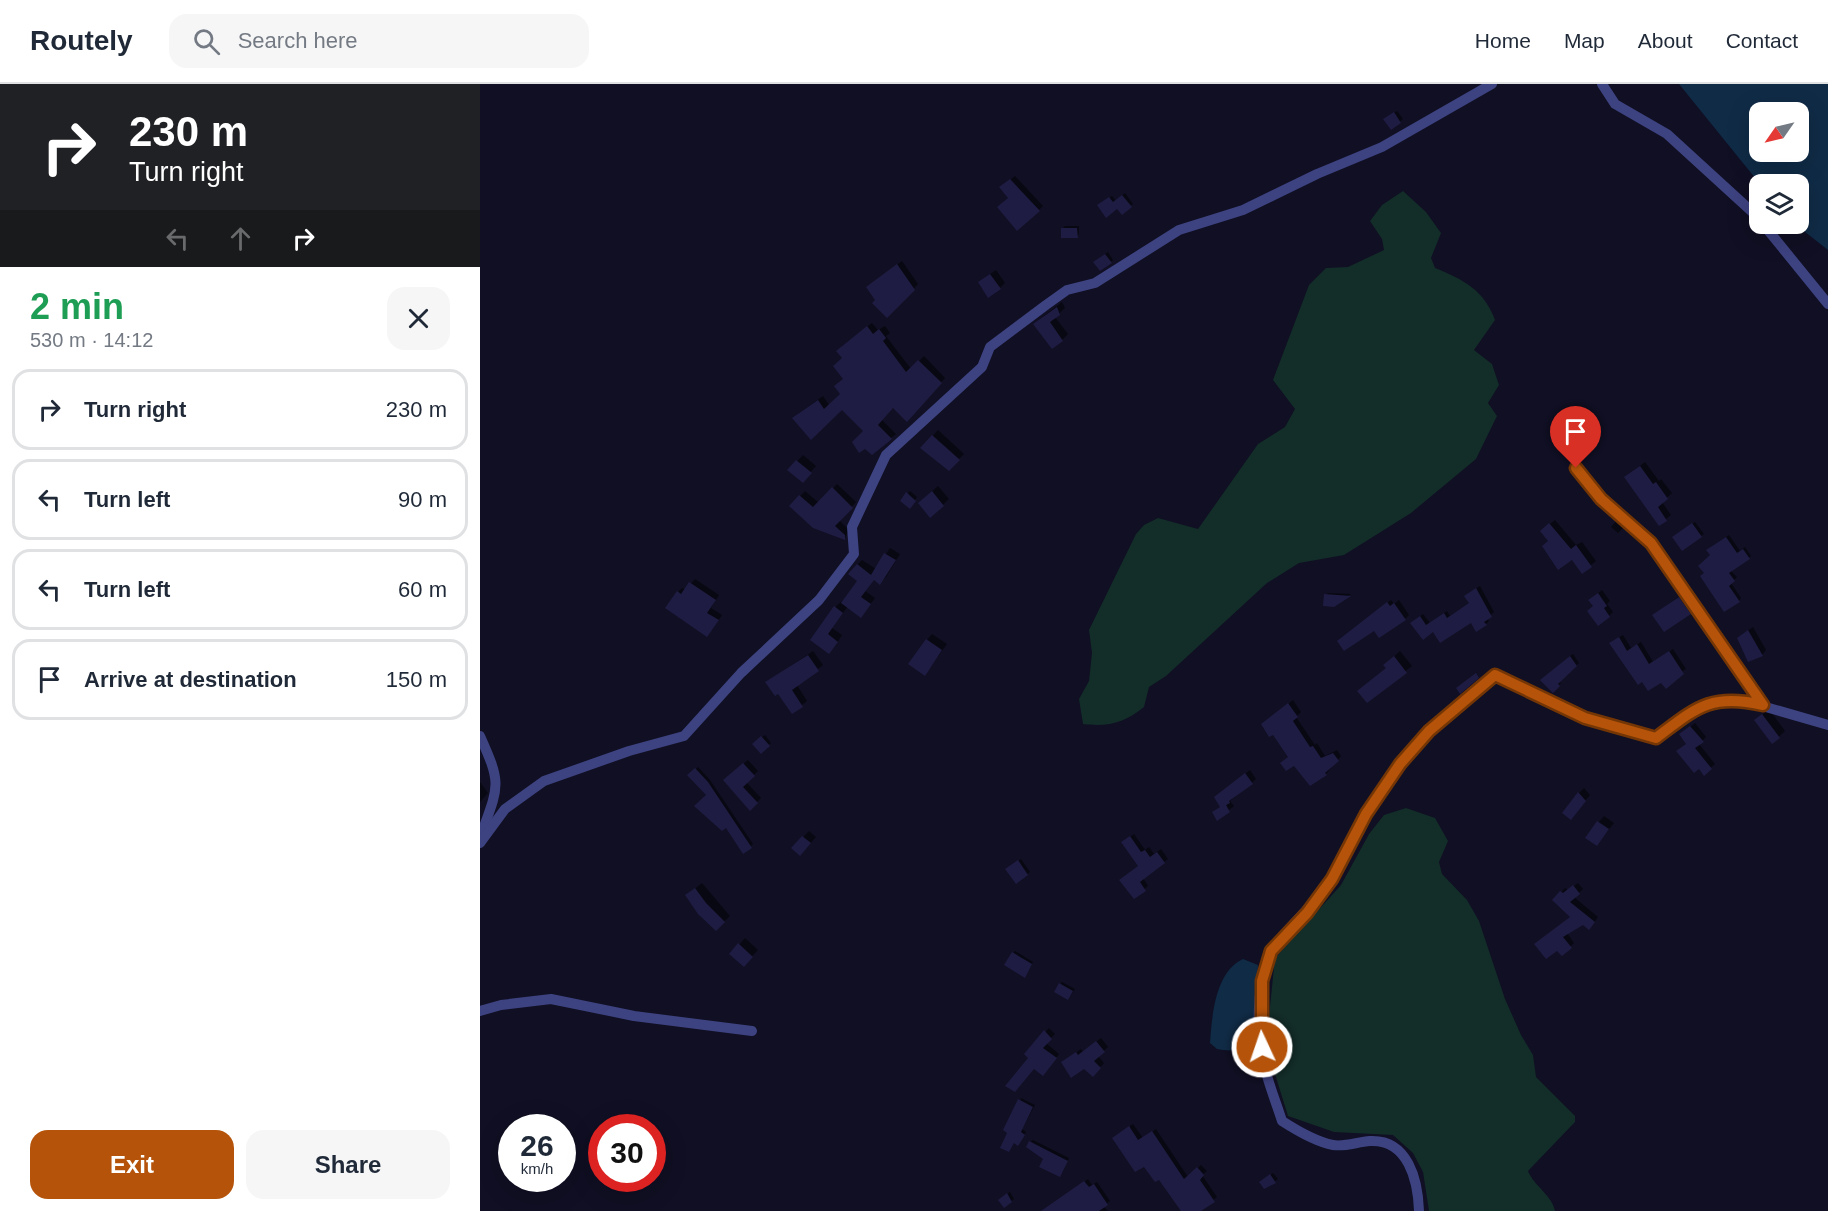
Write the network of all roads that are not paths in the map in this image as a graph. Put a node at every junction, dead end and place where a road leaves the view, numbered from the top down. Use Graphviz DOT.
graph roads {
  1 [pos="1492,84"];
  2 [pos="1602,84"];
  3 [pos="1749,209"];
  4 [pos="1771,234"];
  5 [pos="1828,304"];
  6 [pos="1576,468"];
  7 [pos="1763,705"];
  8 [pos="1828,725"];
  9 [pos="480,736"];
  10 [pos="480,838"];
  11 [pos="480,843"];
  12 [pos="480,1011"];
  13 [pos="752,1031"];
  14 [pos="1419,1211"];
  1 -- 11 [label="street"];
  2 -- 3 [label="street"];
  4 -- 5 [label="street"];
  6 -- 7 [label="street"];
  7 -- 8 [label="street"];
  7 -- 14 [label="street"];
  9 -- 10 [label="street"];
  12 -- 13 [label="street"];
}
